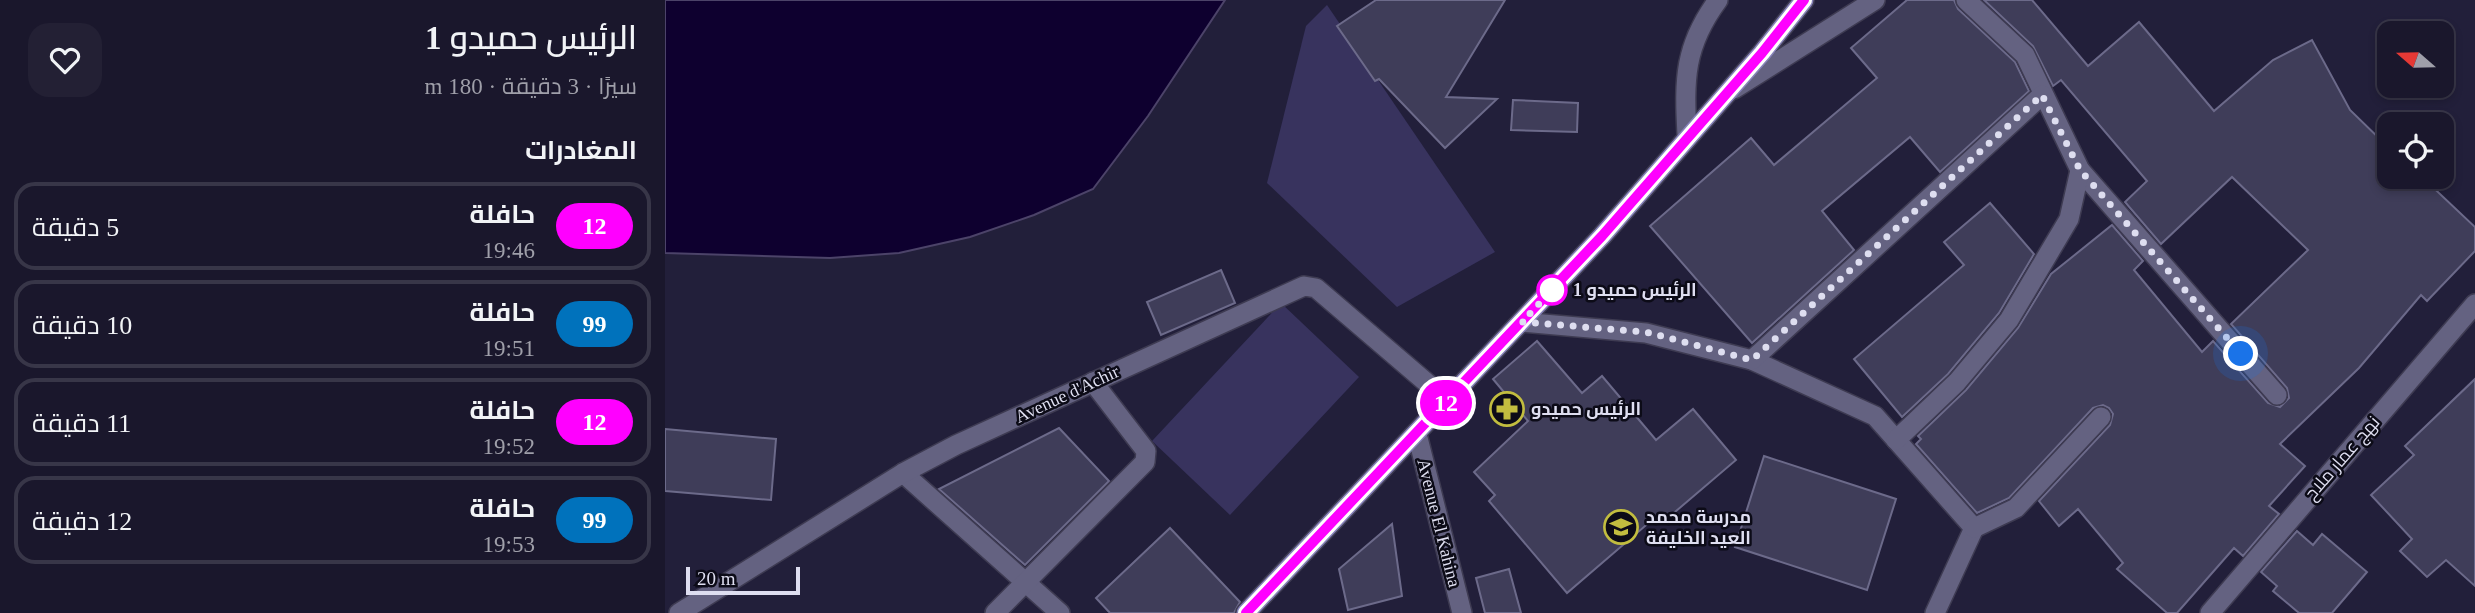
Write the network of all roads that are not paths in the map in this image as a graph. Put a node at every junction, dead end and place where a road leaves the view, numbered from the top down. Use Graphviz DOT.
graph roads {
  1 [pos="1718,0"];
  2 [pos="1804,0"];
  3 [pos="1875,0"];
  4 [pos="1966,0"];
  5 [pos="2042,95"];
  6 [pos="1723,96"];
  7 [pos="1688,135"];
  8 [pos="2080,170"];
  9 [pos="2475,304"];
  10 [pos="1522,322"];
  11 [pos="1752,360"];
  12 [pos="1093,382"];
  13 [pos="2277,396"];
  14 [pos="1448,401"];
  15 [pos="2101,417"];
  16 [pos="1417,434"];
  17 [pos="1896,440"];
  18 [pos="903,473"];
  19 [pos="1974,528"];
  20 [pos="1025,582"];
  21 [pos="679,613"];
  22 [pos="995,613"];
  23 [pos="1060,613"];
  24 [pos="1246,613"];
  25 [pos="1462,613"];
  26 [pos="1935,613"];
  27 [pos="2210,613"];
  1 -- 7 [label="street"];
  2 -- 6 [label="main road"];
  3 -- 6 [label="street"];
  4 -- 5 [label="street"];
  5 -- 8 [label="street"];
  5 -- 11 [label="street"];
  6 -- 7 [label="main road"];
  7 -- 10 [label="main road"];
  8 -- 13 [label="street"];
  8 -- 17 [label="street"];
  9 -- 27 [label="street, نهج عمار ملاح"];
  10 -- 11 [label="street"];
  10 -- 14 [label="main road"];
  11 -- 17 [label="street"];
  12 -- 14 [label="street, Avenue d'Achir"];
  12 -- 18 [label="street, Avenue d'Achir"];
  12 -- 20 [label="street"];
  14 -- 16 [label="main road"];
  15 -- 19 [label="street"];
  16 -- 24 [label="main road"];
  16 -- 25 [label="street, Avenue El Kahina"];
  17 -- 19 [label="street"];
  18 -- 20 [label="street"];
  18 -- 21 [label="street, Avenue d'Achir"];
  19 -- 26 [label="street"];
  20 -- 22 [label="street"];
  20 -- 23 [label="street"];
}
